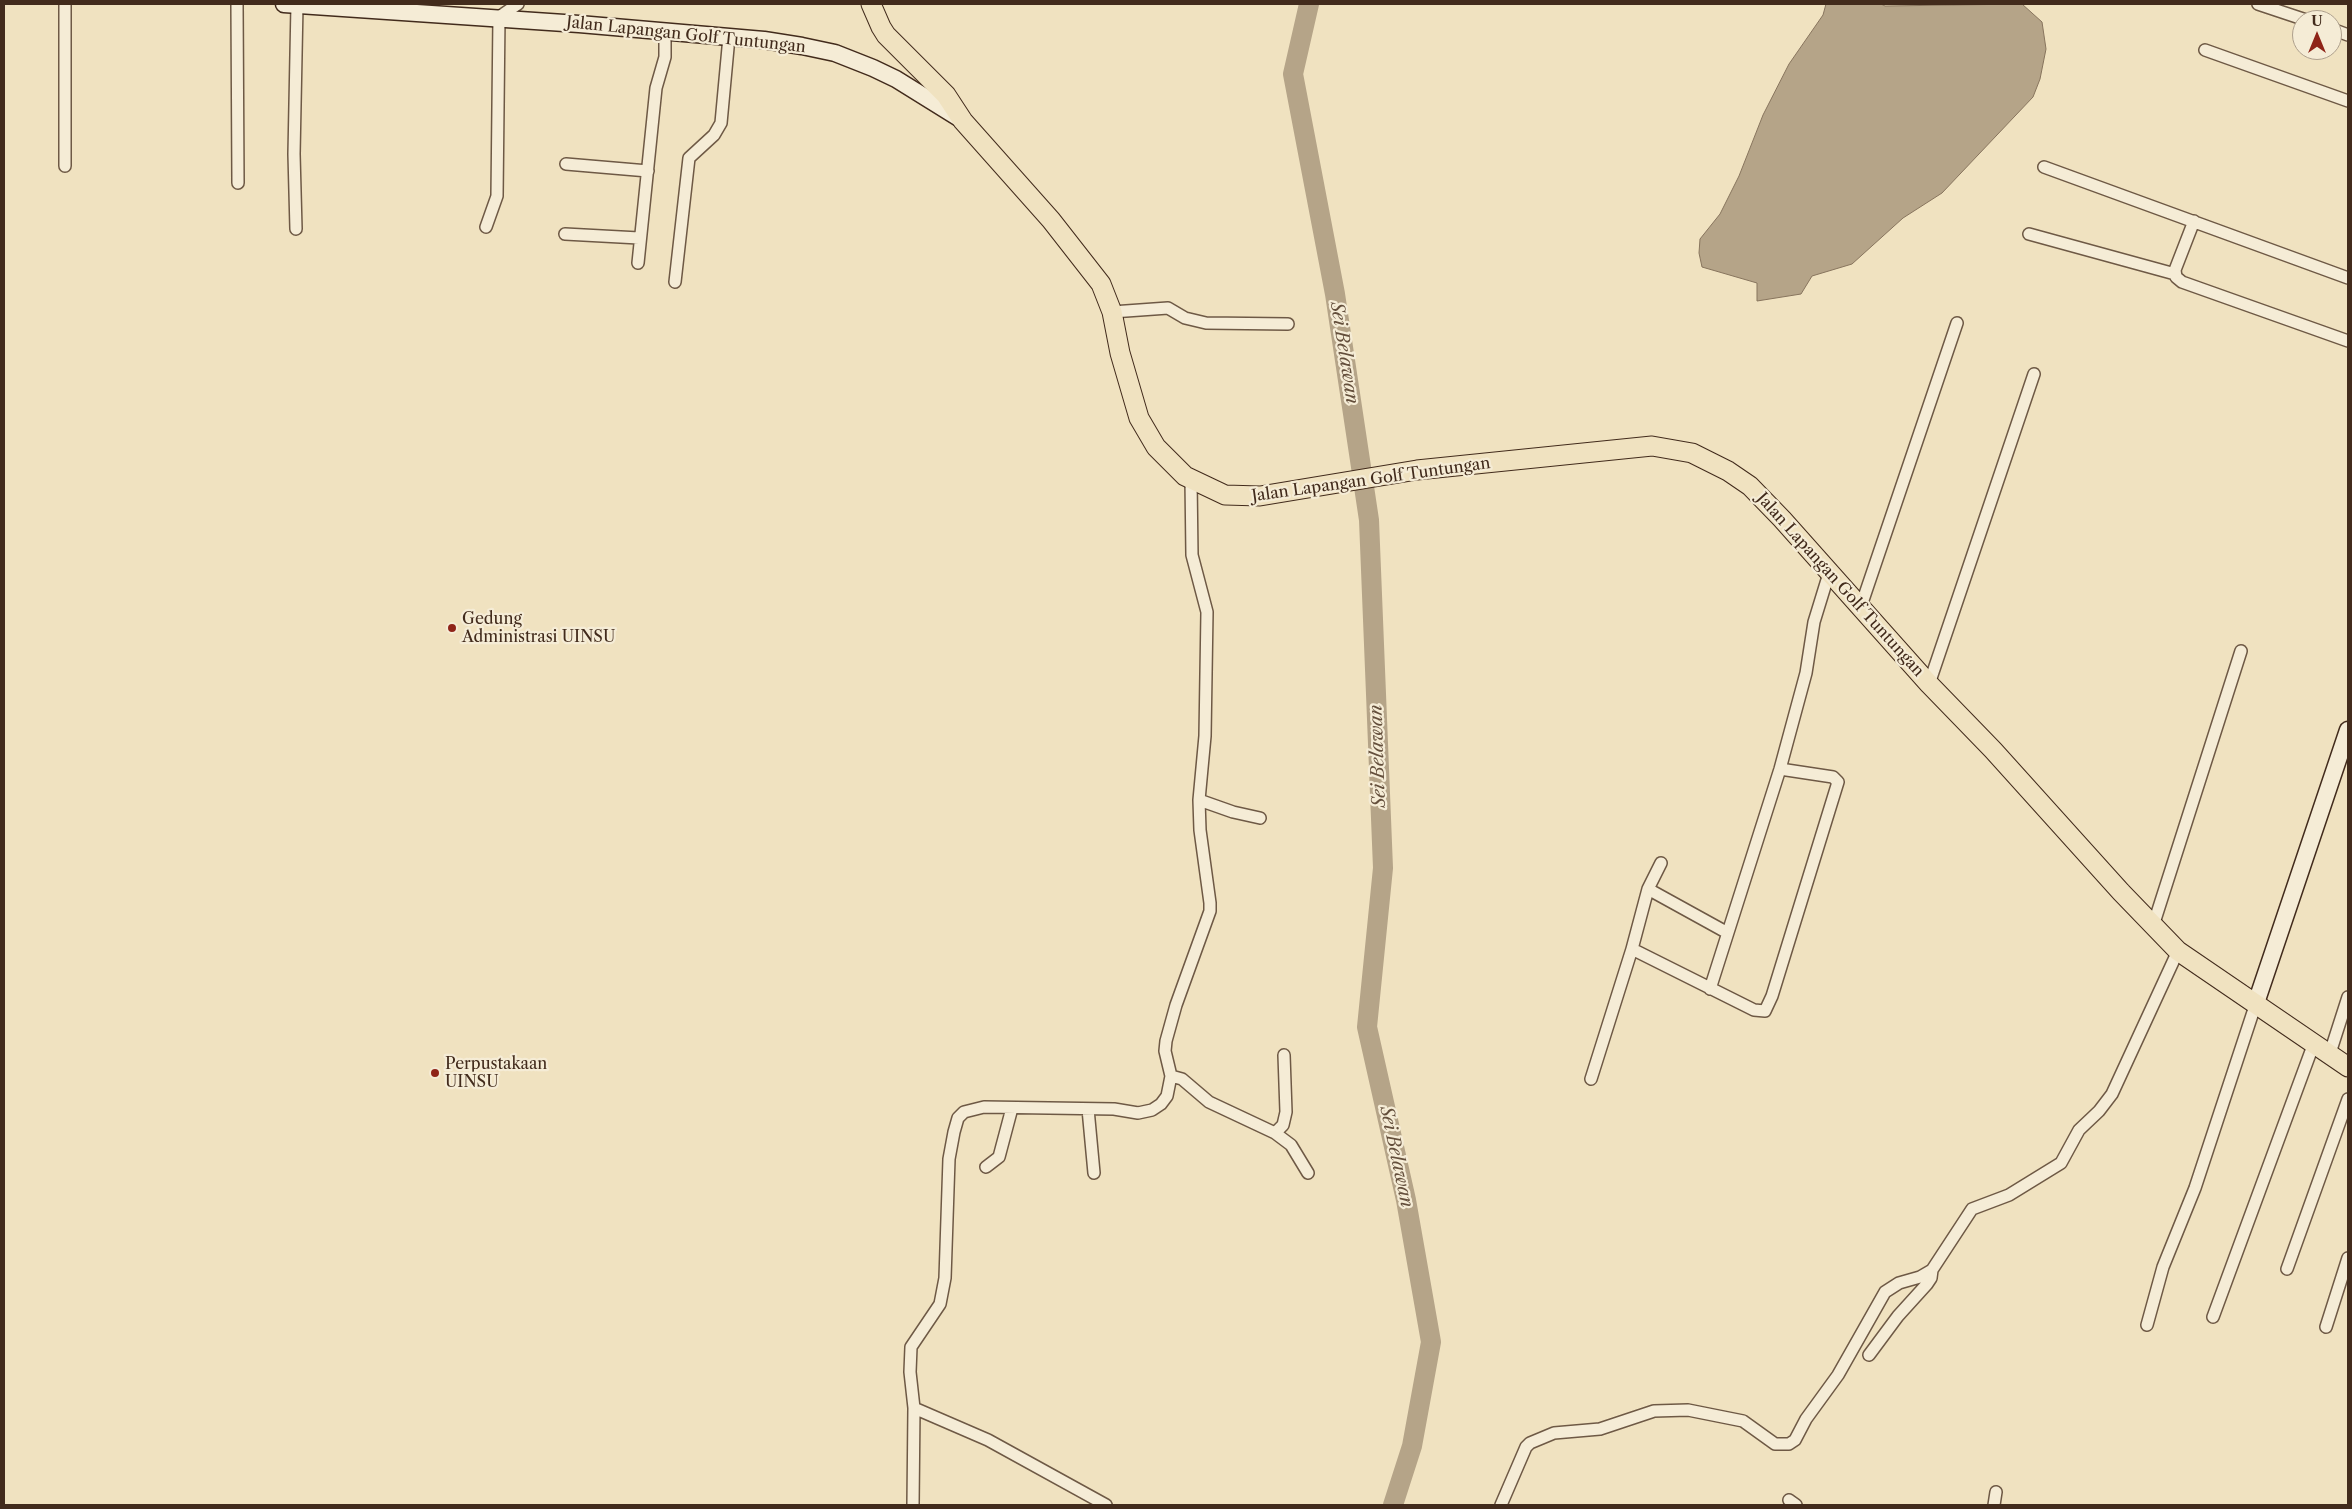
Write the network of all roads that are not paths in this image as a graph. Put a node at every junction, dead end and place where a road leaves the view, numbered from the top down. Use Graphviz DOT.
graph roads {
  1 [pos="66,4"];
  2 [pos="237,4"];
  3 [pos="518,4"];
  4 [pos="871,4"];
  5 [pos="2258,4"];
  6 [pos="301,5"];
  7 [pos="2292,15"];
  8 [pos="499,18"];
  9 [pos="665,32"];
  10 [pos="729,37"];
  11 [pos="2205,50"];
  12 [pos="2348,101"];
  13 [pos="963,121"];
  14 [pos="566,164"];
  15 [pos="65,166"];
  16 [pos="2044,167"];
  17 [pos="648,171"];
  18 [pos="238,183"];
  19 [pos="2194,221"];
  20 [pos="486,227"];
  21 [pos="296,229"];
  22 [pos="565,234"];
  23 [pos="2029,234"];
  24 [pos="640,238"];
  25 [pos="638,263"];
  26 [pos="2175,274"];
  27 [pos="2348,278"];
  28 [pos="675,282"];
  29 [pos="1112,312"];
  30 [pos="1957,323"];
  31 [pos="1288,324"];
  32 [pos="2348,341"];
  33 [pos="2034,374"];
  34 [pos="1191,480"];
  35 [pos="1830,570"];
  36 [pos="1861,606"];
  37 [pos="2241,651"];
  38 [pos="1929,684"];
  39 [pos="2348,730"];
  40 [pos="1780,769"];
  41 [pos="1199,800"];
  42 [pos="1260,818"];
  43 [pos="1661,863"];
  44 [pos="1648,890"];
  45 [pos="2153,926"];
  46 [pos="1726,932"];
  47 [pos="1632,949"];
  48 [pos="2178,951"];
  49 [pos="1710,989"];
  50 [pos="2348,997"];
  51 [pos="2256,1003"];
  52 [pos="2322,1048"];
  53 [pos="1284,1055"];
  54 [pos="2348,1067"];
  55 [pos="1172,1076"];
  56 [pos="1591,1078"];
  57 [pos="2348,1099"];
  58 [pos="1012,1108"];
  59 [pos="1088,1110"];
  60 [pos="1275,1133"];
  61 [pos="986,1167"];
  62 [pos="1094,1173"];
  63 [pos="1308,1173"];
  64 [pos="2348,1258"];
  65 [pos="2287,1269"];
  66 [pos="1932,1270"];
  67 [pos="2213,1317"];
  68 [pos="2147,1325"];
  69 [pos="2326,1327"];
  70 [pos="1869,1355"];
  71 [pos="914,1408"];
  72 [pos="1996,1492"];
  73 [pos="914,1505"];
  74 [pos="1106,1505"];
  75 [pos="1501,1505"];
  76 [pos="1994,1505"];
  1 -- 15 [label="street"];
  2 -- 18 [label="street"];
  3 -- 8 [label="street"];
  4 -- 13 [label="main road"];
  5 -- 7 [label="street"];
  6 -- 8 [label="street, Jalan Lapangan Golf Tuntungan"];
  6 -- 21 [label="street"];
  8 -- 9 [label="street, Jalan Lapangan Golf Tuntungan"];
  8 -- 20 [label="street"];
  9 -- 10 [label="street, Jalan Lapangan Golf Tuntungan"];
  9 -- 17 [label="street"];
  10 -- 13 [label="street, Jalan Lapangan Golf Tuntungan"];
  10 -- 28 [label="street"];
  11 -- 12 [label="street"];
  13 -- 29 [label="main road, Jalan Lapangan Golf Tuntungan"];
  14 -- 17 [label="street"];
  16 -- 19 [label="street"];
  17 -- 24 [label="street"];
  19 -- 26 [label="street"];
  19 -- 27 [label="street"];
  22 -- 24 [label="street"];
  23 -- 26 [label="street"];
  24 -- 25 [label="street"];
  26 -- 32 [label="street"];
  29 -- 31 [label="street"];
  29 -- 34 [label="main road, Jalan Lapangan Golf Tuntungan"];
  30 -- 36 [label="street"];
  33 -- 38 [label="street"];
  34 -- 35 [label="main road, Jalan Lapangan Golf Tuntungan"];
  34 -- 41 [label="street"];
  35 -- 36 [label="main road, Jalan Lapangan Golf Tuntungan"];
  35 -- 40 [label="street"];
  36 -- 38 [label="main road, Jalan Lapangan Golf Tuntungan"];
  37 -- 45 [label="street"];
  38 -- 45 [label="main road, Jalan Lapangan Golf Tuntungan"];
  39 -- 51 [label="street"];
  40 -- 46 [label="street"];
  40 -- 49 [label="street"];
  41 -- 42 [label="street"];
  41 -- 55 [label="street"];
  43 -- 44 [label="street"];
  44 -- 46 [label="street"];
  44 -- 47 [label="street"];
  45 -- 48 [label="main road, Jalan Lapangan Golf Tuntungan"];
  46 -- 49 [label="street"];
  47 -- 49 [label="street"];
  47 -- 56 [label="street"];
  48 -- 51 [label="main road, Jalan Lapangan Golf Tuntungan"];
  48 -- 66 [label="street"];
  50 -- 52 [label="street"];
  51 -- 52 [label="main road, Jalan Lapangan Golf Tuntungan"];
  51 -- 68 [label="street"];
  52 -- 54 [label="main road, Jalan Lapangan Golf Tuntungan"];
  52 -- 67 [label="street"];
  53 -- 60 [label="street"];
  55 -- 59 [label="street"];
  55 -- 60 [label="street"];
  57 -- 65 [label="street"];
  58 -- 59 [label="street"];
  58 -- 61 [label="street"];
  58 -- 71 [label="street"];
  59 -- 62 [label="street"];
  60 -- 63 [label="street"];
  64 -- 69 [label="street"];
  66 -- 70 [label="street"];
  66 -- 75 [label="street"];
  71 -- 73 [label="street"];
  71 -- 74 [label="street"];
  72 -- 76 [label="street"];
}
